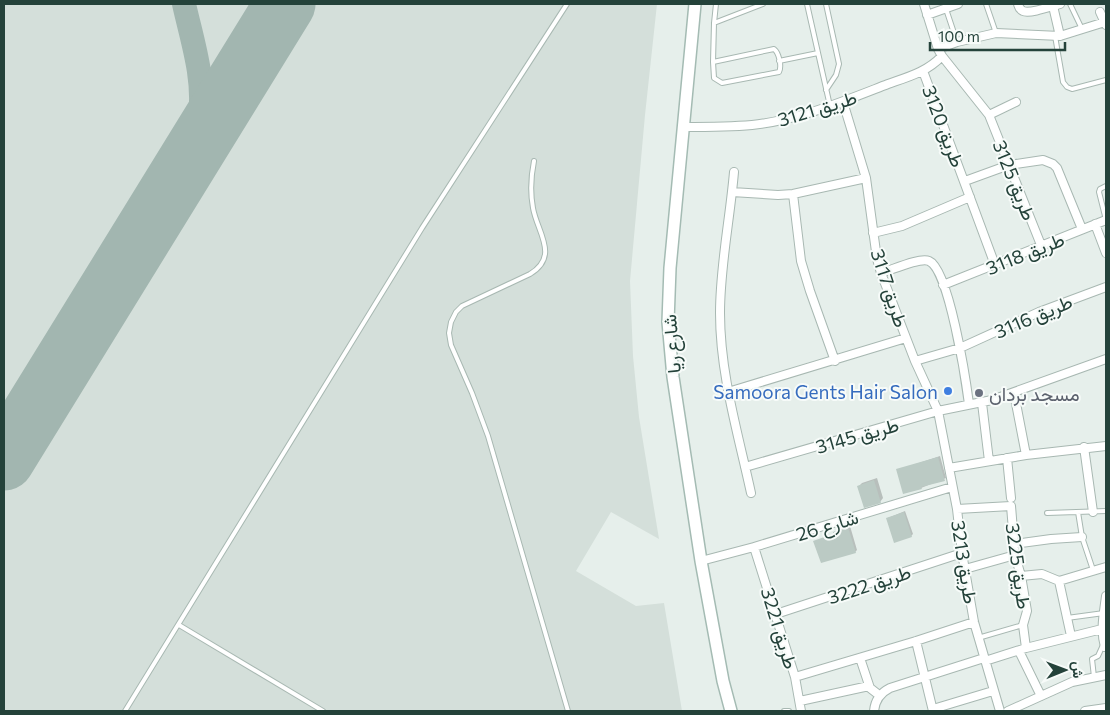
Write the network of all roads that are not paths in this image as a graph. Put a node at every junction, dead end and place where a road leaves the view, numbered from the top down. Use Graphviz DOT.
graph roads {
  1 [pos="567,4"];
  2 [pos="695,4"];
  3 [pos="716,4"];
  4 [pos="763,4"];
  5 [pos="807,4"];
  6 [pos="826,4"];
  7 [pos="924,4"];
  8 [pos="958,4"];
  9 [pos="986,4"];
  10 [pos="1018,4"];
  11 [pos="1070,4"];
  12 [pos="1057,5"];
  13 [pos="946,8"];
  14 [pos="1100,12"];
  15 [pos="927,15"];
  16 [pos="714,23"];
  17 [pos="1106,24"];
  18 [pos="1082,30"];
  19 [pos="996,34"];
  20 [pos="1058,36"];
  21 [pos="957,42"];
  22 [pos="940,52"];
  23 [pos="818,53"];
  24 [pos="779,61"];
  25 [pos="713,62"];
  26 [pos="923,71"];
  27 [pos="1106,80"];
  28 [pos="826,90"];
  29 [pos="843,102"];
  30 [pos="1016,102"];
  31 [pos="830,106"];
  32 [pos="989,115"];
  33 [pos="683,127"];
  34 [pos="534,160"];
  35 [pos="1009,165"];
  36 [pos="734,172"];
  37 [pos="866,178"];
  38 [pos="965,181"];
  39 [pos="1106,186"];
  40 [pos="732,192"];
  41 [pos="793,194"];
  42 [pos="970,197"];
  43 [pos="1106,220"];
  44 [pos="1095,224"];
  45 [pos="1082,229"];
  46 [pos="874,233"];
  47 [pos="1041,245"];
  48 [pos="1106,253"];
  49 [pos="995,265"];
  50 [pos="881,274"];
  51 [pos="943,285"];
  52 [pos="1106,287"];
  53 [pos="906,338"];
  54 [pos="960,348"];
  55 [pos="1106,359"];
  56 [pos="835,361"];
  57 [pos="915,361"];
  58 [pos="728,392"];
  59 [pos="1014,393"];
  60 [pos="982,403"];
  61 [pos="969,404"];
  62 [pos="938,411"];
  63 [pos="1106,446"];
  64 [pos="1084,447"];
  65 [pos="1026,455"];
  66 [pos="1007,458"];
  67 [pos="989,461"];
  68 [pos="745,467"];
  69 [pos="949,468"];
  70 [pos="952,486"];
  71 [pos="751,493"];
  72 [pos="1010,498"];
  73 [pos="957,510"];
  74 [pos="1106,511"];
  75 [pos="1078,512"];
  76 [pos="1093,512"];
  77 [pos="1047,513"];
  78 [pos="1082,537"];
  79 [pos="1014,544"];
  80 [pos="754,547"];
  81 [pos="962,553"];
  82 [pos="1015,555"];
  83 [pos="701,561"];
  84 [pos="1106,567"];
  85 [pos="965,569"];
  86 [pos="1093,571"];
  87 [pos="1021,576"];
  88 [pos="1059,581"];
  89 [pos="1106,596"];
  90 [pos="1104,613"];
  91 [pos="776,614"];
  92 [pos="1067,618"];
  93 [pos="974,622"];
  94 [pos="179,625"];
  95 [pos="1023,625"];
  96 [pos="1104,628"];
  97 [pos="1070,636"];
  98 [pos="978,638"];
  99 [pos="916,641"];
  100 [pos="1105,647"];
  101 [pos="1022,650"];
  102 [pos="860,658"];
  103 [pos="984,660"];
  104 [pos="1106,675"];
  105 [pos="795,677"];
  106 [pos="1094,677"];
  107 [pos="925,678"];
  108 [pos="723,681"];
  109 [pos="869,686"];
  110 [pos="993,691"];
  111 [pos="879,695"];
  112 [pos="1041,696"];
  113 [pos="800,701"];
  114 [pos="1106,708"];
  115 [pos="933,710"];
  116 [pos="125,711"];
  117 [pos="323,711"];
  118 [pos="568,711"];
  119 [pos="724,711"];
  120 [pos="730,711"];
  121 [pos="784,711"];
  122 [pos="789,711"];
  123 [pos="801,711"];
  124 [pos="874,711"];
  125 [pos="1000,711"];
  126 [pos="1008,711"];
  127 [pos="1086,711"];
  1 -- 94 [label="lane"];
  2 -- 33 [label="main road, شارع ريا"];
  3 -- 16 [label="lane"];
  4 -- 16 [label="lane"];
  5 -- 23 [label="lane"];
  6 -- 28 [label="lane"];
  7 -- 15 [label="street, طريق 3125"];
  8 -- 13 [label="street"];
  9 -- 19 [label="lane"];
  10 -- 12 [label="street"];
  11 -- 18 [label="lane"];
  12 -- 20 [label="street"];
  13 -- 15 [label="street"];
  13 -- 21 [label="lane"];
  14 -- 17 [label="street"];
  15 -- 22 [label="street, طريق 3125"];
  16 -- 25 [label="lane"];
  17 -- 18 [label="street, طريق 3121"];
  18 -- 20 [label="street, طريق 3121"];
  19 -- 20 [label="street, طريق 3121"];
  19 -- 21 [label="street, طريق 3121"];
  20 -- 27 [label="lane"];
  21 -- 22 [label="street, طريق 3121"];
  22 -- 26 [label="street, طريق 3121"];
  22 -- 32 [label="street, طريق 3125"];
  23 -- 24 [label="lane"];
  23 -- 28 [label="lane"];
  24 -- 25 [label="lane"];
  24 -- 25 [label="lane"];
  26 -- 29 [label="street, طريق 3121"];
  26 -- 38 [label="street, طريق 3120"];
  28 -- 31 [label="lane"];
  29 -- 31 [label="street, طريق 3121"];
  29 -- 37 [label="street, طريق 3117"];
  30 -- 32 [label="street, طريق 3125"];
  31 -- 33 [label="street, طريق 3121"];
  32 -- 35 [label="street, طريق 3125"];
  33 -- 83 [label="main road, شارع ريا"];
  34 -- 118 [label="lane"];
  35 -- 38 [label="street, طريق 3120"];
  35 -- 45 [label="street, طريق 3120"];
  35 -- 47 [label="street, طريق 3125"];
  36 -- 40 [label="street"];
  37 -- 41 [label="street"];
  37 -- 46 [label="street, طريق 3117"];
  38 -- 42 [label="street, طريق 3120"];
  39 -- 43 [label="lane"];
  40 -- 41 [label="street"];
  40 -- 58 [label="street"];
  41 -- 56 [label="street"];
  42 -- 46 [label="street"];
  42 -- 49 [label="street, طريق 3120"];
  43 -- 44 [label="street, طريق 3118"];
  44 -- 45 [label="street, طريق 3118"];
  44 -- 48 [label="street"];
  45 -- 47 [label="street, طريق 3118"];
  46 -- 50 [label="street, طريق 3117"];
  47 -- 49 [label="street, طريق 3118"];
  49 -- 51 [label="street, طريق 3118"];
  50 -- 51 [label="street"];
  50 -- 53 [label="street, طريق 3117"];
  51 -- 54 [label="street"];
  52 -- 54 [label="street, طريق 3116"];
  53 -- 56 [label="street"];
  53 -- 57 [label="street, طريق 3117"];
  54 -- 57 [label="street, طريق 3116"];
  54 -- 61 [label="street"];
  55 -- 59 [label="street, طريق 3145"];
  56 -- 58 [label="street"];
  57 -- 62 [label="street, طريق 3117"];
  58 -- 68 [label="street"];
  59 -- 60 [label="street, طريق 3145"];
  59 -- 65 [label="street"];
  60 -- 61 [label="street, طريق 3145"];
  60 -- 67 [label="street"];
  61 -- 62 [label="street, طريق 3145"];
  62 -- 68 [label="street, طريق 3145"];
  62 -- 69 [label="street, طريق 3213"];
  63 -- 64 [label="street"];
  64 -- 65 [label="street"];
  64 -- 76 [label="street"];
  65 -- 66 [label="street"];
  66 -- 67 [label="street"];
  66 -- 72 [label="street, طريق 3225"];
  67 -- 69 [label="street"];
  68 -- 71 [label="street"];
  69 -- 70 [label="street, طريق 3213"];
  70 -- 73 [label="street, طريق 3213"];
  70 -- 80 [label="street, شارع 26"];
  73 -- 79 [label="street, طريق 3225"];
  73 -- 81 [label="street, طريق 3213"];
  74 -- 76 [label="lane"];
  75 -- 76 [label="lane"];
  75 -- 77 [label="lane"];
  75 -- 78 [label="lane"];
  78 -- 79 [label="street"];
  78 -- 86 [label="lane"];
  79 -- 82 [label="street, طريق 3225"];
  80 -- 83 [label="street, شارع 26"];
  80 -- 91 [label="street, طريق 3221"];
  81 -- 85 [label="street, طريق 3213"];
  81 -- 91 [label="street, طريق 3222"];
  82 -- 85 [label="street"];
  82 -- 87 [label="street, طريق 3225"];
  83 -- 108 [label="main road, شارع ريا"];
  84 -- 86 [label="street"];
  85 -- 93 [label="street, طريق 3213"];
  86 -- 88 [label="street"];
  87 -- 88 [label="street"];
  87 -- 95 [label="street, طريق 3225"];
  88 -- 92 [label="street"];
  89 -- 90 [label="street"];
  90 -- 92 [label="lane"];
  90 -- 96 [label="street"];
  91 -- 105 [label="street, طريق 3221"];
  92 -- 97 [label="street"];
  93 -- 98 [label="street, طريق 3213"];
  93 -- 99 [label="street"];
  94 -- 116 [label="lane"];
  94 -- 117 [label="lane"];
  95 -- 98 [label="lane"];
  95 -- 101 [label="street, طريق 3225"];
  96 -- 97 [label="street"];
  96 -- 100 [label="street"];
  97 -- 101 [label="street"];
  98 -- 103 [label="street, طريق 3213"];
  99 -- 102 [label="street"];
  99 -- 107 [label="street"];
  100 -- 106 [label="lane"];
  101 -- 103 [label="street"];
  101 -- 112 [label="street, طريق 3225"];
  102 -- 105 [label="street"];
  102 -- 109 [label="street"];
  103 -- 107 [label="street"];
  103 -- 110 [label="street, طريق 3213"];
  104 -- 106 [label="street"];
  105 -- 113 [label="street, طريق 3221"];
  106 -- 112 [label="street"];
  107 -- 111 [label="street"];
  107 -- 115 [label="street"];
  108 -- 119 [label="main road, شارع ريا"];
  108 -- 120 [label="main road, شارع ريا"];
  109 -- 111 [label="street"];
  109 -- 113 [label="street"];
  110 -- 115 [label="street"];
  110 -- 125 [label="street, طريق 3213"];
  111 -- 124 [label="street"];
  112 -- 126 [label="street"];
  113 -- 123 [label="street, طريق 3221"];
  114 -- 127 [label="street"];
  121 -- 122 [label="lane"];
}
